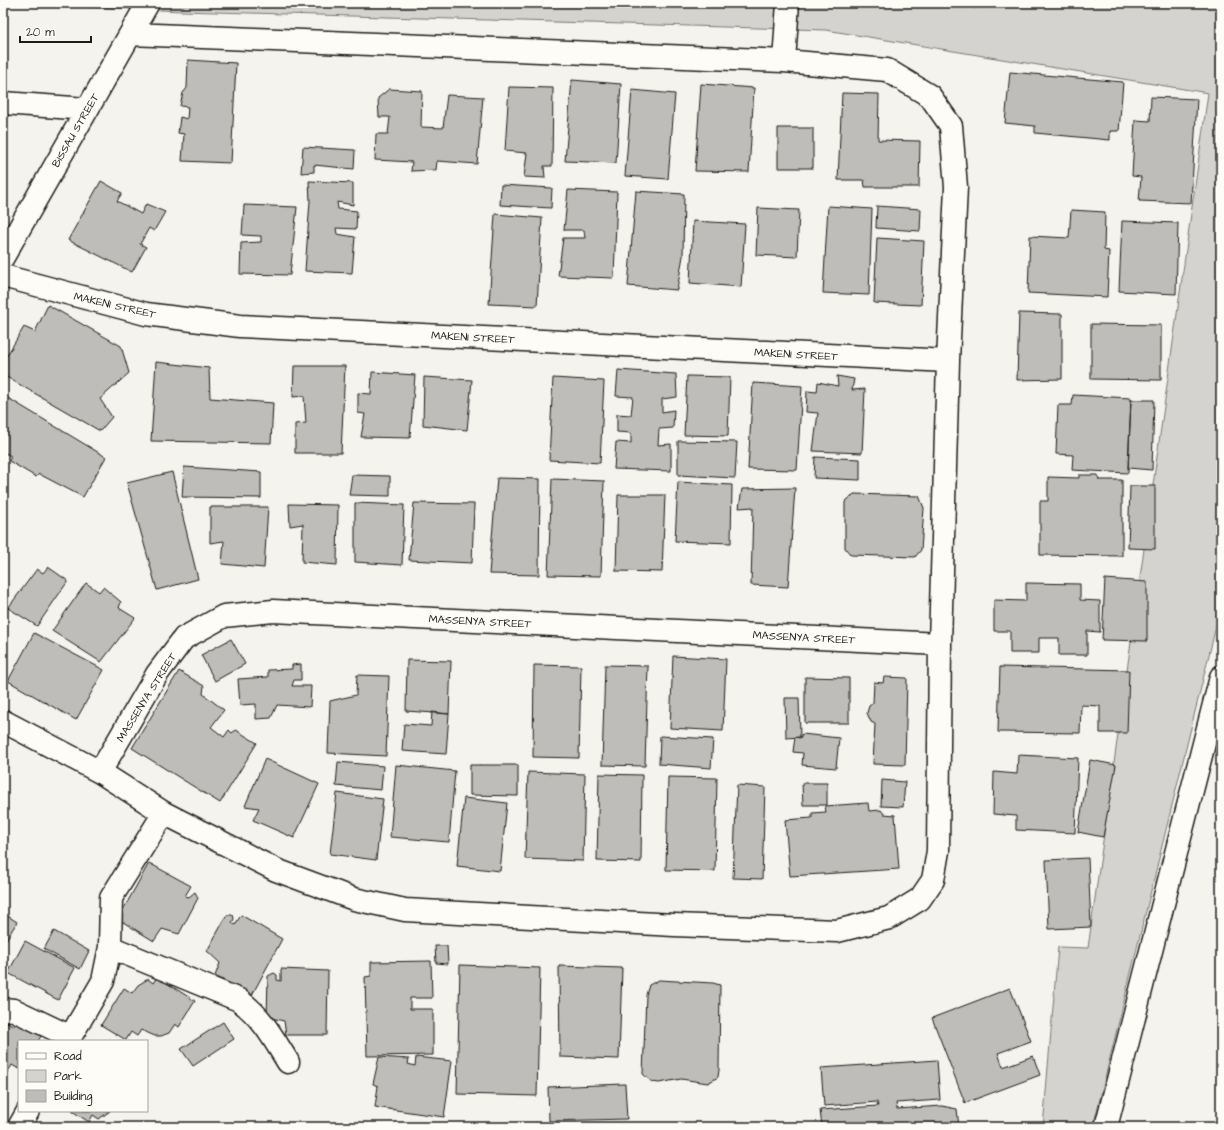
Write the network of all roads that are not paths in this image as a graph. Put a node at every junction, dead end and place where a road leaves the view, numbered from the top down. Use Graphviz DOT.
graph roads {
  1 [pos="148,3"];
  2 [pos="788,3"];
  3 [pos="131,34"];
  4 [pos="784,61"];
  5 [pos="3,103"];
  6 [pos="88,109"];
  7 [pos="3,257"];
  8 [pos="3,276"];
  9 [pos="948,361"];
  10 [pos="940,644"];
  11 [pos="1221,677"];
  12 [pos="3,721"];
  13 [pos="100,772"];
  14 [pos="164,813"];
  15 [pos="110,947"];
  16 [pos="3,1009"];
  17 [pos="70,1039"];
  18 [pos="288,1062"];
  19 [pos="27,1112"];
  20 [pos="19,1127"];
  21 [pos="1106,1127"];
  1 -- 3 [label="main road, BISSAU STREET"];
  2 -- 4 [label="main road"];
  3 -- 4 [label="main road"];
  3 -- 6 [label="main road, BISSAU STREET"];
  4 -- 9 [label="main road"];
  5 -- 6 [label="main road"];
  6 -- 7 [label="main road, BISSAU STREET"];
  8 -- 9 [label="main road, MAKENI STREET"];
  9 -- 10 [label="main road"];
  10 -- 13 [label="main road, MASSENYA STREET"];
  10 -- 14 [label="main road"];
  11 -- 21 [label="main road"];
  12 -- 13 [label="main road"];
  13 -- 14 [label="main road"];
  14 -- 15 [label="main road"];
  15 -- 17 [label="main road"];
  15 -- 18 [label="main road"];
  16 -- 17 [label="main road"];
  19 -- 20 [label="main road"];
}
